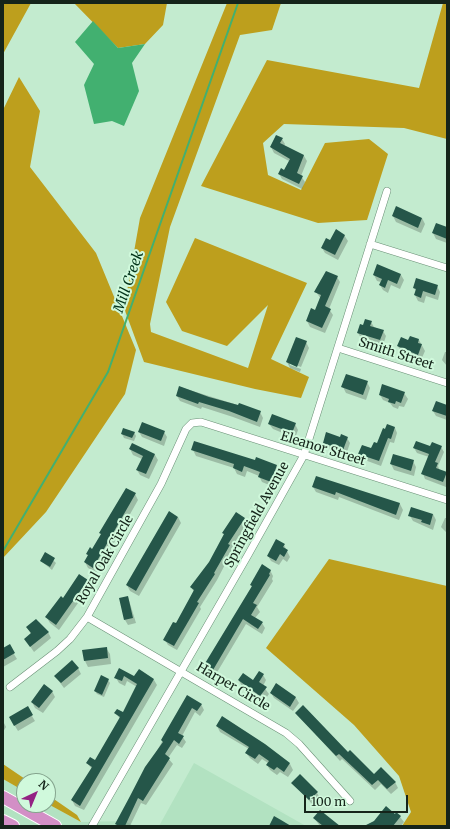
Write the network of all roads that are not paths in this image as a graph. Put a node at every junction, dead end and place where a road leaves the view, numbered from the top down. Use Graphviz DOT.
graph roads {
  1 [pos="388,190"];
  2 [pos="370,244"];
  3 [pos="447,268"];
  4 [pos="338,348"];
  5 [pos="447,383"];
  6 [pos="192,423"];
  7 [pos="304,455"];
  8 [pos="447,500"];
  9 [pos="87,617"];
  10 [pos="181,671"];
  11 [pos="10,687"];
  12 [pos="3,797"];
  13 [pos="350,801"];
  14 [pos="3,821"];
  15 [pos="13,826"];
  16 [pos="55,826"];
  17 [pos="93,826"];
  1 -- 2 [label="street, Springfield Avenue"];
  2 -- 3 [label="street"];
  2 -- 4 [label="street, Springfield Avenue"];
  4 -- 5 [label="street, Smith Street"];
  4 -- 7 [label="street, Springfield Avenue"];
  6 -- 7 [label="street, Eleanor Street"];
  6 -- 9 [label="street, Royal Oak Circle"];
  7 -- 8 [label="street, Eleanor Street"];
  7 -- 10 [label="street, Springfield Avenue"];
  9 -- 10 [label="street, Harper Circle"];
  9 -- 11 [label="street, Royal Oak Circle"];
  10 -- 13 [label="street, Harper Circle"];
  10 -- 17 [label="street, Springfield Avenue"];
  12 -- 16 [label="highway"];
  14 -- 15 [label="highway"];
}
